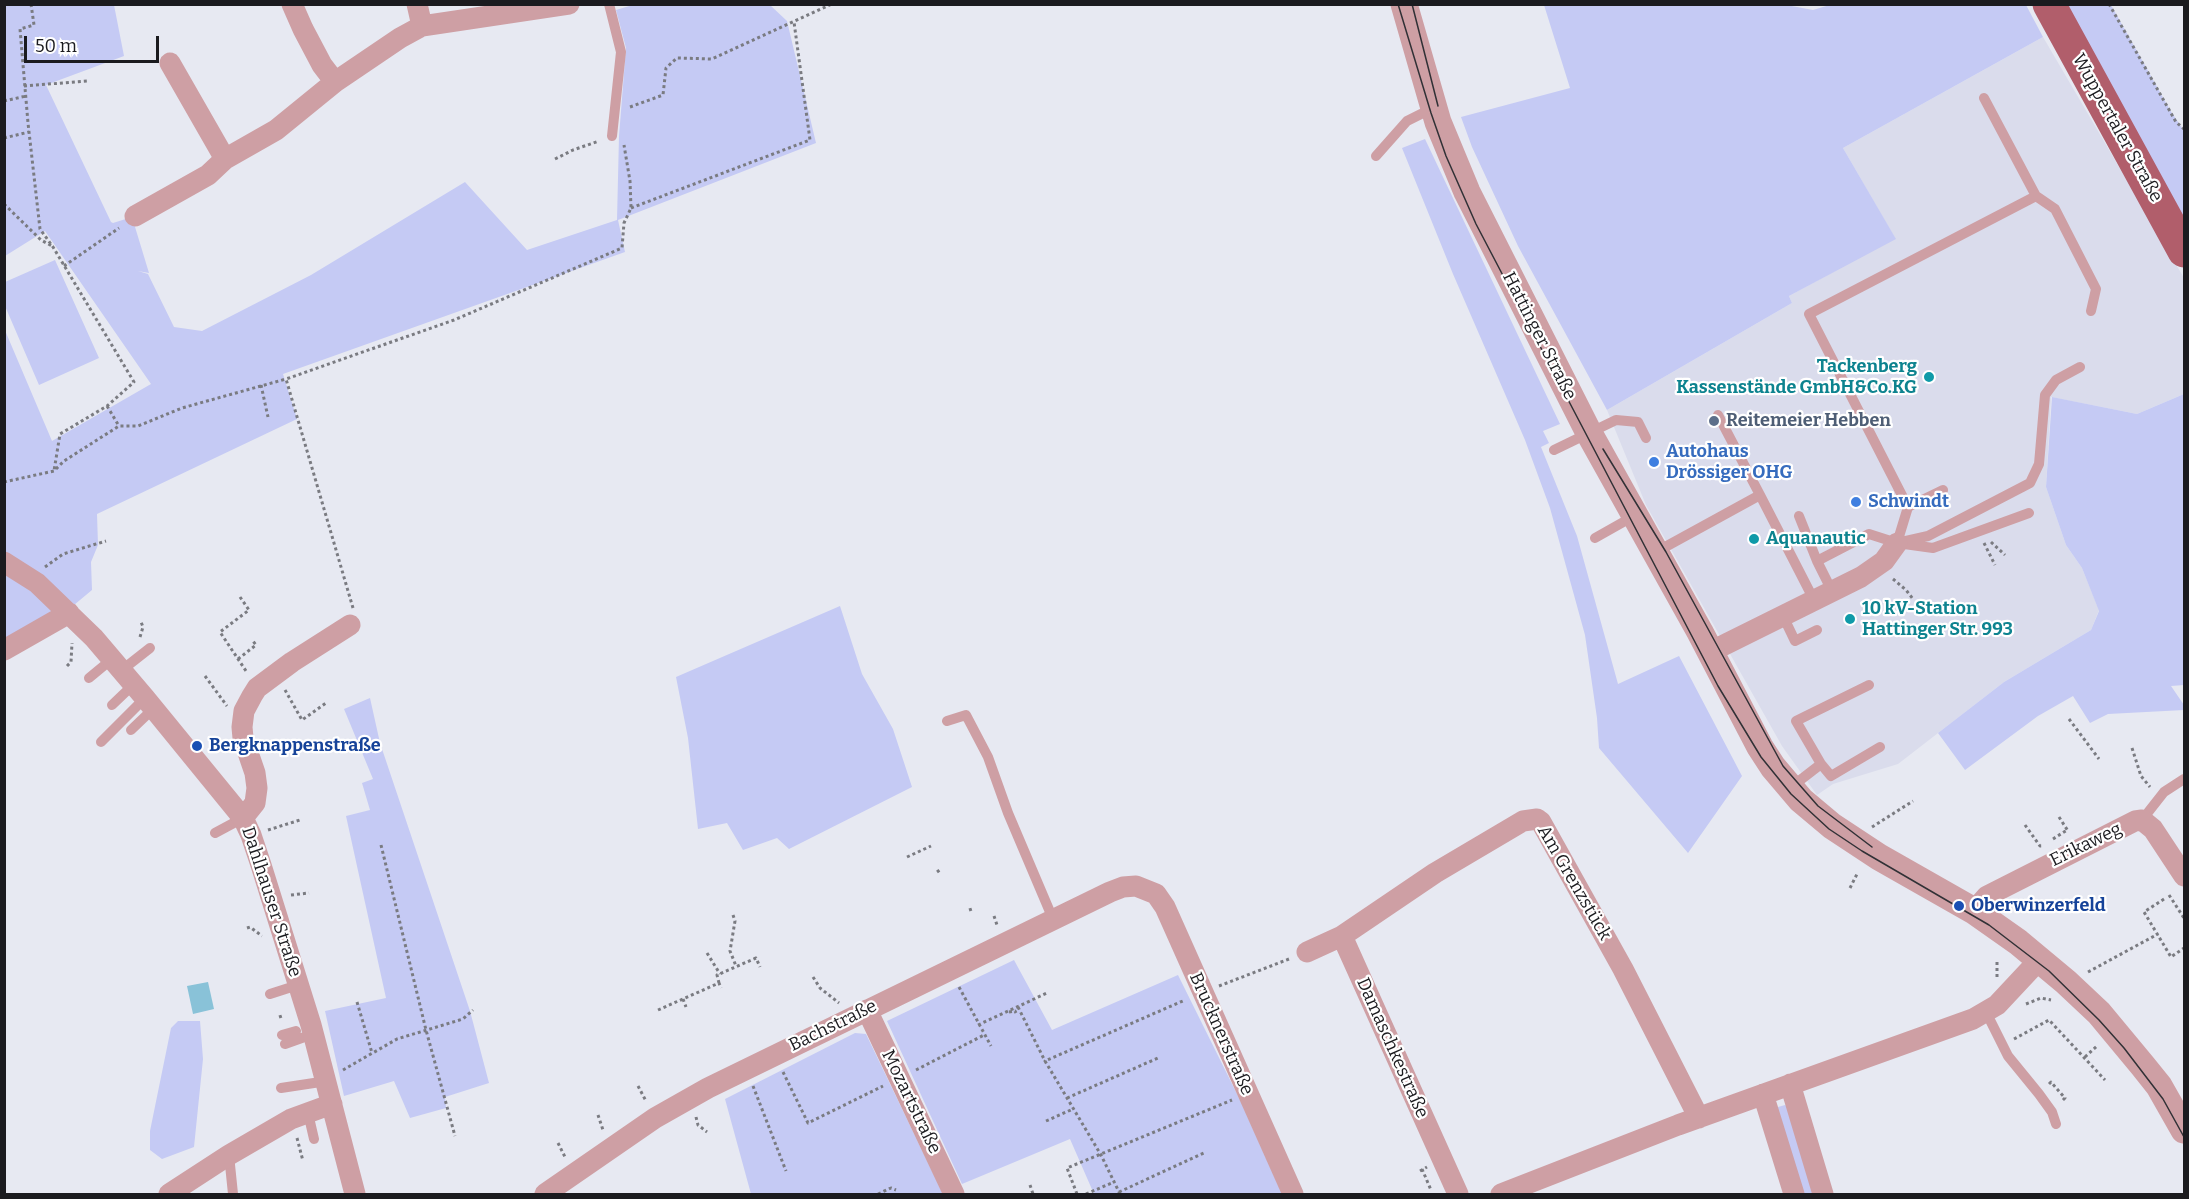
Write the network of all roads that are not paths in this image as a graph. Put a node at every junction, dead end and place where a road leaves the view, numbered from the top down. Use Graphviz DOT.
graph roads {
  1 [pos="292,4"];
  2 [pos="417,4"];
  3 [pos="569,4"];
  4 [pos="609,4"];
  5 [pos="1404,4"];
  6 [pos="2049,4"];
  7 [pos="422,26"];
  8 [pos="170,63"];
  9 [pos="335,82"];
  10 [pos="1984,98"];
  11 [pos="1433,108"];
  12 [pos="612,133"];
  13 [pos="1376,156"];
  14 [pos="225,159"];
  15 [pos="2036,196"];
  16 [pos="135,216"];
  17 [pos="2184,251"];
  18 [pos="2091,311"];
  19 [pos="2080,367"];
  20 [pos="1718,415"];
  21 [pos="1589,433"];
  22 [pos="1646,438"];
  23 [pos="1554,450"];
  24 [pos="1943,489"];
  25 [pos="1760,495"];
  26 [pos="1908,507"];
  27 [pos="2029,513"];
  28 [pos="1635,515"];
  29 [pos="1799,516"];
  30 [pos="1595,538"];
  31 [pos="1897,543"];
  32 [pos="1656,552"];
  33 [pos="1817,561"];
  34 [pos="4,562"];
  35 [pos="1823,595"];
  36 [pos="68,605"];
  37 [pos="1783,616"];
  38 [pos="350,626"];
  39 [pos="1817,630"];
  40 [pos="150,648"];
  41 [pos="4,650"];
  42 [pos="1710,652"];
  43 [pos="88,678"];
  44 [pos="133,684"];
  45 [pos="1869,685"];
  46 [pos="112,705"];
  47 [pos="948,722"];
  48 [pos="131,730"];
  49 [pos="101,742"];
  50 [pos="1880,747"];
  51 [pos="1821,764"];
  52 [pos="2184,779"];
  53 [pos="1790,788"];
  54 [pos="2142,820"];
  55 [pos="247,827"];
  56 [pos="215,833"];
  57 [pos="2184,876"];
  58 [pos="1136,886"];
  59 [pos="1974,911"];
  60 [pos="1053,919"];
  61 [pos="1342,936"];
  62 [pos="1307,952"];
  63 [pos="2040,959"];
  64 [pos="298,985"];
  65 [pos="270,994"];
  66 [pos="1986,1012"];
  67 [pos="861,1013"];
  68 [pos="304,1032"];
  69 [pos="327,1081"];
  70 [pos="1790,1084"];
  71 [pos="281,1088"];
  72 [pos="1763,1094"];
  73 [pos="332,1104"];
  74 [pos="308,1113"];
  75 [pos="1699,1118"];
  76 [pos="2056,1124"];
  77 [pos="2184,1130"];
  78 [pos="314,1139"];
  79 [pos="230,1155"];
  80 [pos="1531,1189"];
  81 [pos="169,1194"];
  82 [pos="233,1194"];
  83 [pos="355,1194"];
  84 [pos="545,1194"];
  85 [pos="954,1194"];
  86 [pos="1293,1194"];
  87 [pos="1458,1194"];
  88 [pos="1501,1194"];
  89 [pos="1794,1194"];
  90 [pos="1823,1194"];
  1 -- 9 [label="street"];
  2 -- 7 [label="street"];
  3 -- 7 [label="street"];
  4 -- 12 [label="lane"];
  5 -- 11 [label="street, Hattinger Straße"];
  6 -- 17 [label="main road, Wuppertaler Straße"];
  7 -- 9 [label="street"];
  8 -- 14 [label="street"];
  9 -- 14 [label="street"];
  10 -- 15 [label="lane"];
  11 -- 13 [label="lane"];
  11 -- 21 [label="street, Hattinger Straße"];
  14 -- 16 [label="street"];
  15 -- 18 [label="lane"];
  15 -- 26 [label="lane"];
  19 -- 31 [label="lane"];
  20 -- 25 [label="lane"];
  21 -- 22 [label="lane"];
  21 -- 23 [label="lane"];
  21 -- 28 [label="street, Hattinger Straße"];
  24 -- 26 [label="lane"];
  25 -- 32 [label="lane"];
  25 -- 35 [label="lane"];
  26 -- 31 [label="lane"];
  27 -- 31 [label="lane"];
  28 -- 30 [label="lane"];
  28 -- 32 [label="street, Hattinger Straße"];
  29 -- 33 [label="lane"];
  31 -- 33 [label="lane"];
  31 -- 35 [label="street"];
  32 -- 42 [label="street, Hattinger Straße"];
  33 -- 35 [label="lane"];
  34 -- 36 [label="street, Dahlhauser Straße"];
  35 -- 37 [label="street"];
  36 -- 41 [label="street"];
  36 -- 44 [label="street, Dahlhauser Straße"];
  37 -- 39 [label="lane"];
  37 -- 42 [label="street"];
  38 -- 55 [label="street"];
  40 -- 44 [label="lane"];
  42 -- 53 [label="street, Hattinger Straße"];
  43 -- 44 [label="lane"];
  44 -- 46 [label="lane"];
  44 -- 48 [label="lane"];
  44 -- 49 [label="lane"];
  44 -- 55 [label="street, Dahlhauser Straße"];
  45 -- 51 [label="lane"];
  47 -- 60 [label="lane"];
  50 -- 51 [label="lane"];
  51 -- 53 [label="lane"];
  52 -- 54 [label="lane"];
  53 -- 59 [label="street, Hattinger Straße"];
  54 -- 57 [label="street, Erikaweg"];
  54 -- 59 [label="street, Erikaweg"];
  55 -- 56 [label="lane"];
  55 -- 64 [label="street, Dahlhauser Straße"];
  58 -- 60 [label="street, Bachstraße"];
  58 -- 86 [label="street, Brucknerstraße"];
  59 -- 63 [label="street, Hattinger Straße"];
  60 -- 67 [label="street, Bachstraße"];
  61 -- 62 [label="street"];
  61 -- 75 [label="street, Am Grenzstück"];
  61 -- 87 [label="street, Damaschkestraße"];
  63 -- 66 [label="street"];
  63 -- 77 [label="street, Hattinger Straße"];
  64 -- 65 [label="lane"];
  64 -- 68 [label="street, Dahlhauser Straße"];
  66 -- 70 [label="street"];
  66 -- 76 [label="lane"];
  67 -- 84 [label="street, Bachstraße"];
  67 -- 85 [label="street, Mozartstraße"];
  68 -- 68 [label="lane"];
  68 -- 69 [label="street, Dahlhauser Straße"];
  69 -- 71 [label="lane"];
  69 -- 73 [label="street, Dahlhauser Straße"];
  70 -- 72 [label="street"];
  70 -- 90 [label="street"];
  72 -- 75 [label="street"];
  72 -- 89 [label="street"];
  73 -- 74 [label="street"];
  73 -- 83 [label="street, Dahlhauser Straße"];
  74 -- 78 [label="lane"];
  74 -- 79 [label="street"];
  75 -- 80 [label="street"];
  79 -- 81 [label="street"];
  79 -- 82 [label="lane"];
  80 -- 88 [label="street"];
}
